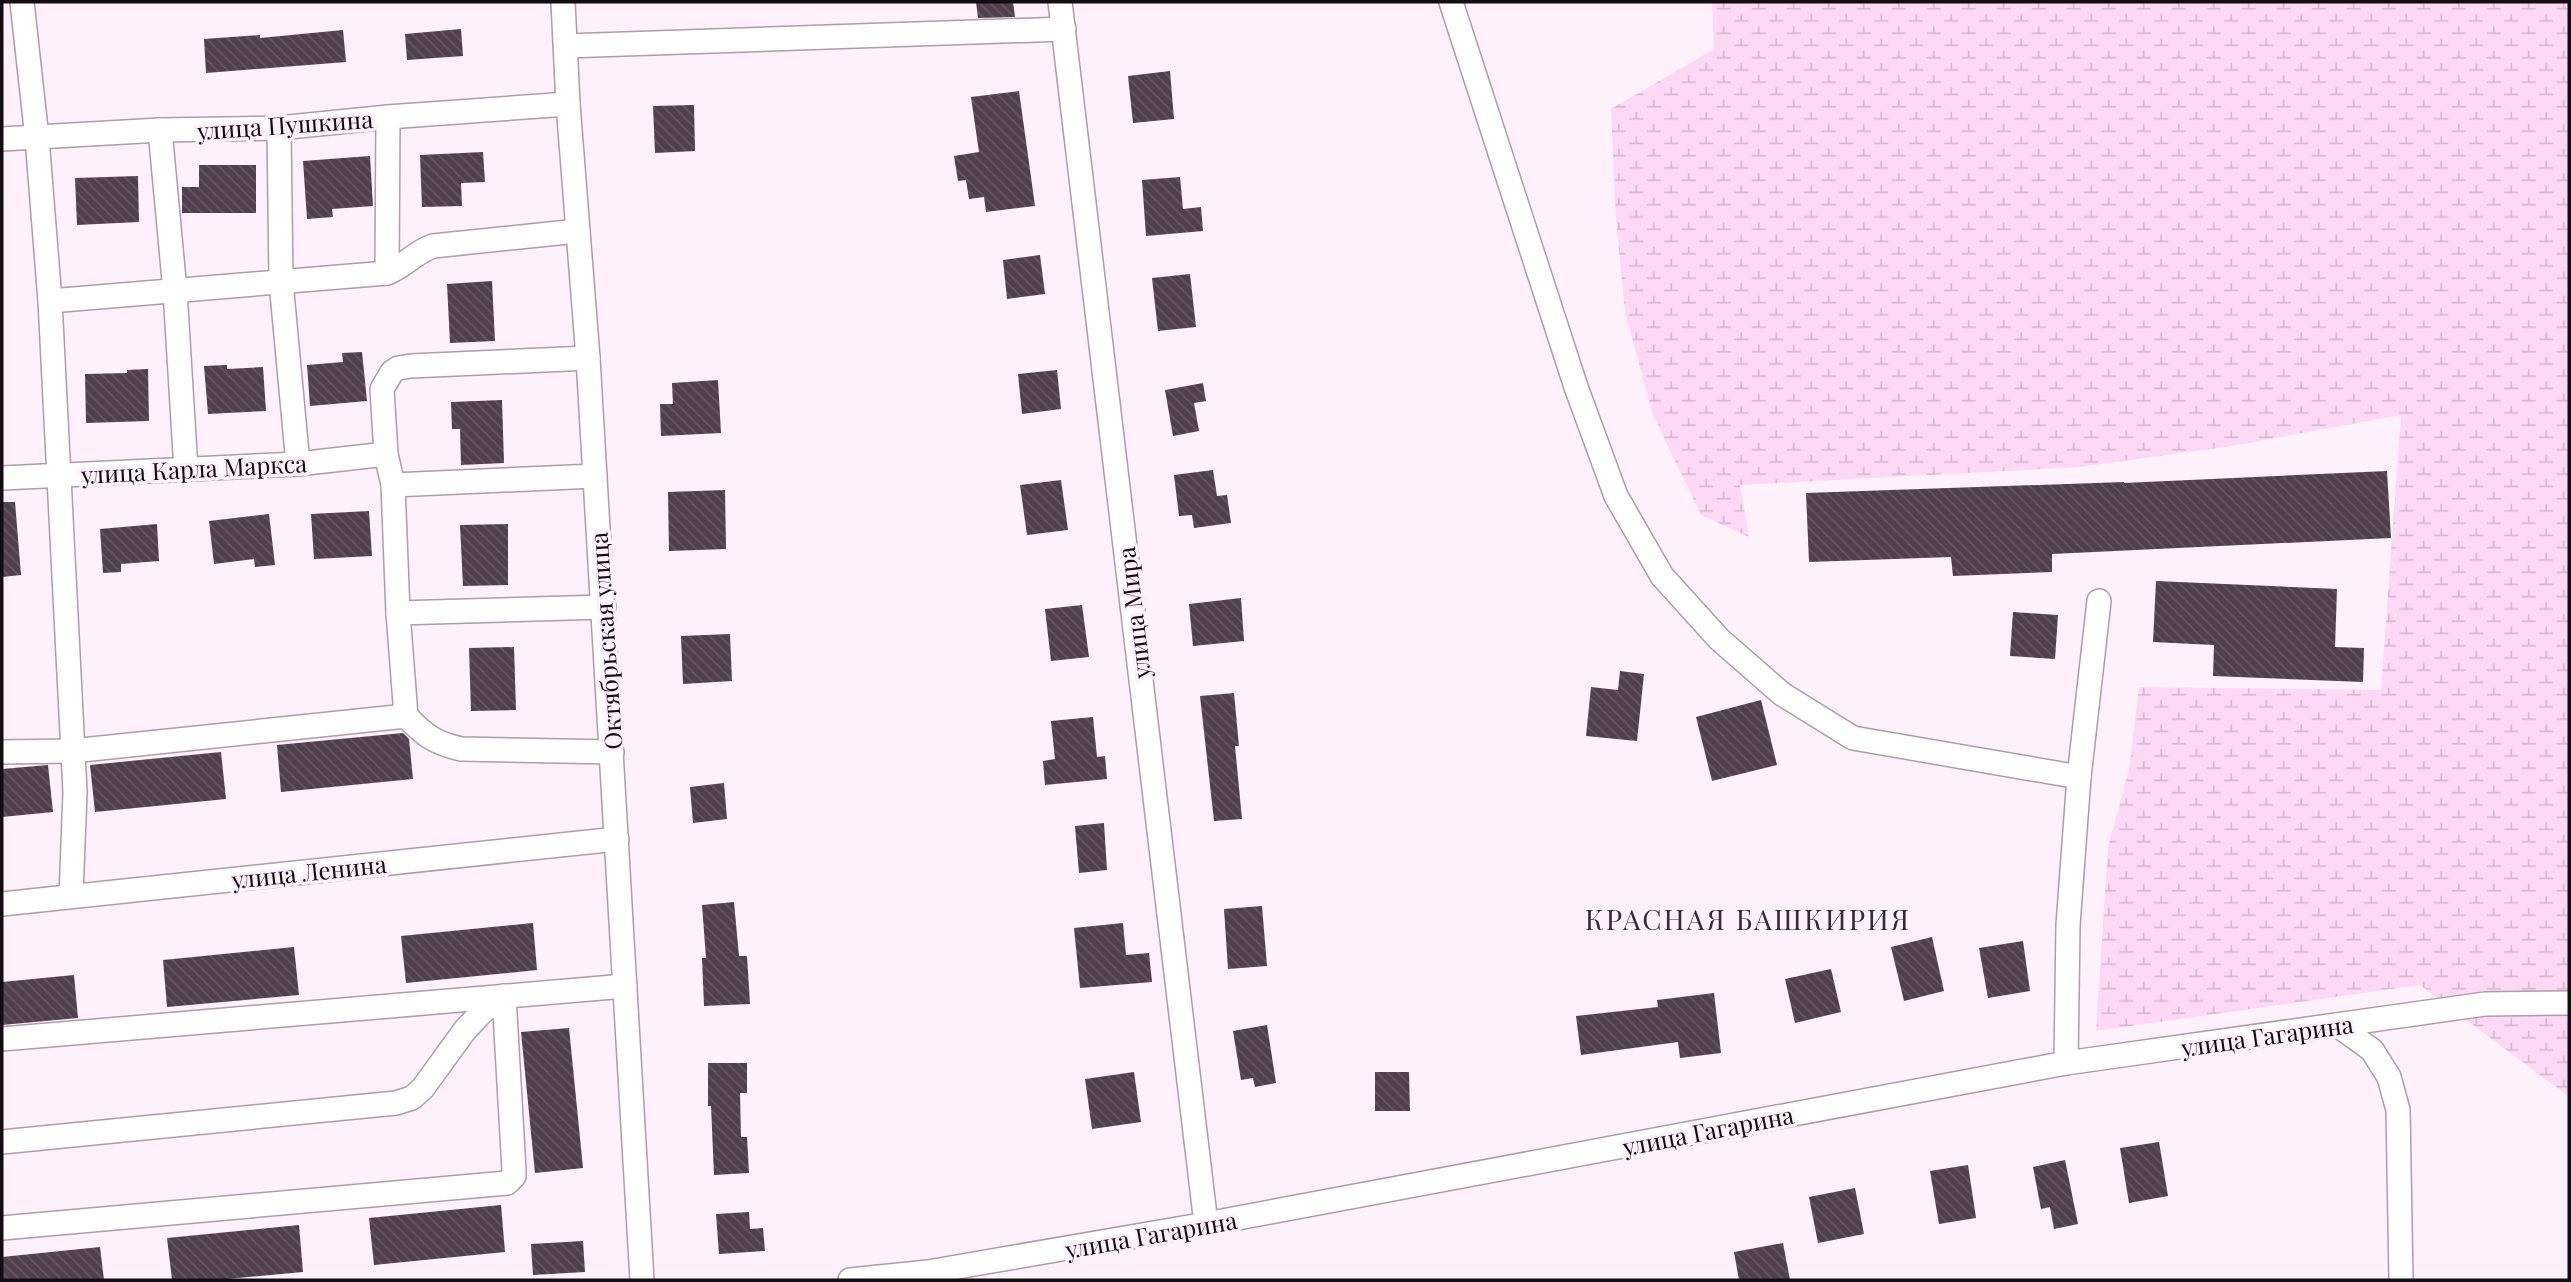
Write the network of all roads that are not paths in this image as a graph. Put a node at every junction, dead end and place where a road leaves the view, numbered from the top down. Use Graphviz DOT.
graph roads {
  1 [pos="22,2"];
  2 [pos="563,2"];
  3 [pos="1060,2"];
  4 [pos="1451,2"];
  5 [pos="1063,29"];
  6 [pos="566,46"];
  7 [pos="568,104"];
  8 [pos="388,117"];
  9 [pos="279,128"];
  10 [pos="160,130"];
  11 [pos="37,138"];
  12 [pos="2,139"];
  13 [pos="578,231"];
  14 [pos="387,273"];
  15 [pos="281,282"];
  16 [pos="175,291"];
  17 [pos="50,301"];
  18 [pos="589,358"];
  19 [pos="386,454"];
  20 [pos="298,464"];
  21 [pos="186,470"];
  22 [pos="58,475"];
  23 [pos="595,476"];
  24 [pos="2,478"];
  25 [pos="393,485"];
  26 [pos="2099,601"];
  27 [pos="604,607"];
  28 [pos="398,613"];
  29 [pos="406,716"];
  30 [pos="72,751"];
  31 [pos="2,752"];
  32 [pos="612,752"];
  33 [pos="2079,777"];
  34 [pos="617,839"];
  35 [pos="71,896"];
  36 [pos="2,904"];
  37 [pos="625,986"];
  38 [pos="503,996"];
  39 [pos="2569,1003"];
  40 [pos="2337,1025"];
  41 [pos="2,1039"];
  42 [pos="2066,1063"];
  43 [pos="2,1142"];
  44 [pos="1206,1224"];
  45 [pos="2,1228"];
  46 [pos="642,1280"];
  47 [pos="850,1280"];
  48 [pos="2401,1280"];
  1 -- 11 [label="street"];
  2 -- 6 [label="street, Октябрьская улица"];
  3 -- 5 [label="street, улица Мира"];
  4 -- 33 [label="street"];
  5 -- 6 [label="street"];
  5 -- 44 [label="street, улица Мира"];
  6 -- 7 [label="street, Октябрьская улица"];
  7 -- 8 [label="street, улица Пушкина"];
  7 -- 13 [label="street, Октябрьская улица"];
  8 -- 9 [label="street, улица Пушкина"];
  8 -- 14 [label="street"];
  9 -- 10 [label="street, улица Пушкина"];
  9 -- 15 [label="street"];
  10 -- 11 [label="street, улица Пушкина"];
  10 -- 16 [label="street"];
  11 -- 12 [label="street, улица Пушкина"];
  11 -- 17 [label="street"];
  13 -- 14 [label="street"];
  13 -- 18 [label="street, Октябрьская улица"];
  14 -- 15 [label="street"];
  15 -- 16 [label="street"];
  15 -- 20 [label="street"];
  16 -- 17 [label="street"];
  16 -- 21 [label="street"];
  17 -- 22 [label="street"];
  18 -- 19 [label="street"];
  18 -- 23 [label="street, Октябрьская улица"];
  19 -- 20 [label="street, улица Карла Маркса"];
  19 -- 25 [label="street"];
  20 -- 21 [label="street, улица Карла Маркса"];
  21 -- 22 [label="street, улица Карла Маркса"];
  22 -- 24 [label="street, улица Карла Маркса"];
  22 -- 30 [label="street"];
  23 -- 25 [label="street"];
  23 -- 27 [label="street, Октябрьская улица"];
  25 -- 28 [label="street"];
  26 -- 33 [label="street"];
  27 -- 28 [label="street"];
  27 -- 32 [label="street, Октябрьская улица"];
  28 -- 29 [label="street"];
  29 -- 30 [label="street"];
  29 -- 32 [label="street"];
  30 -- 31 [label="street"];
  30 -- 35 [label="street"];
  32 -- 34 [label="street, Октябрьская улица"];
  33 -- 42 [label="street"];
  34 -- 35 [label="street, улица Ленина"];
  34 -- 37 [label="street, Октябрьская улица"];
  35 -- 36 [label="street, улица Ленина"];
  37 -- 38 [label="street"];
  37 -- 46 [label="street, Октябрьская улица"];
  38 -- 41 [label="street"];
  38 -- 43 [label="street"];
  38 -- 45 [label="street"];
  39 -- 40 [label="street, улица Гагарина"];
  40 -- 42 [label="street, улица Гагарина"];
  40 -- 48 [label="street"];
  42 -- 44 [label="street, улица Гагарина"];
  44 -- 47 [label="street, улица Гагарина"];
}
